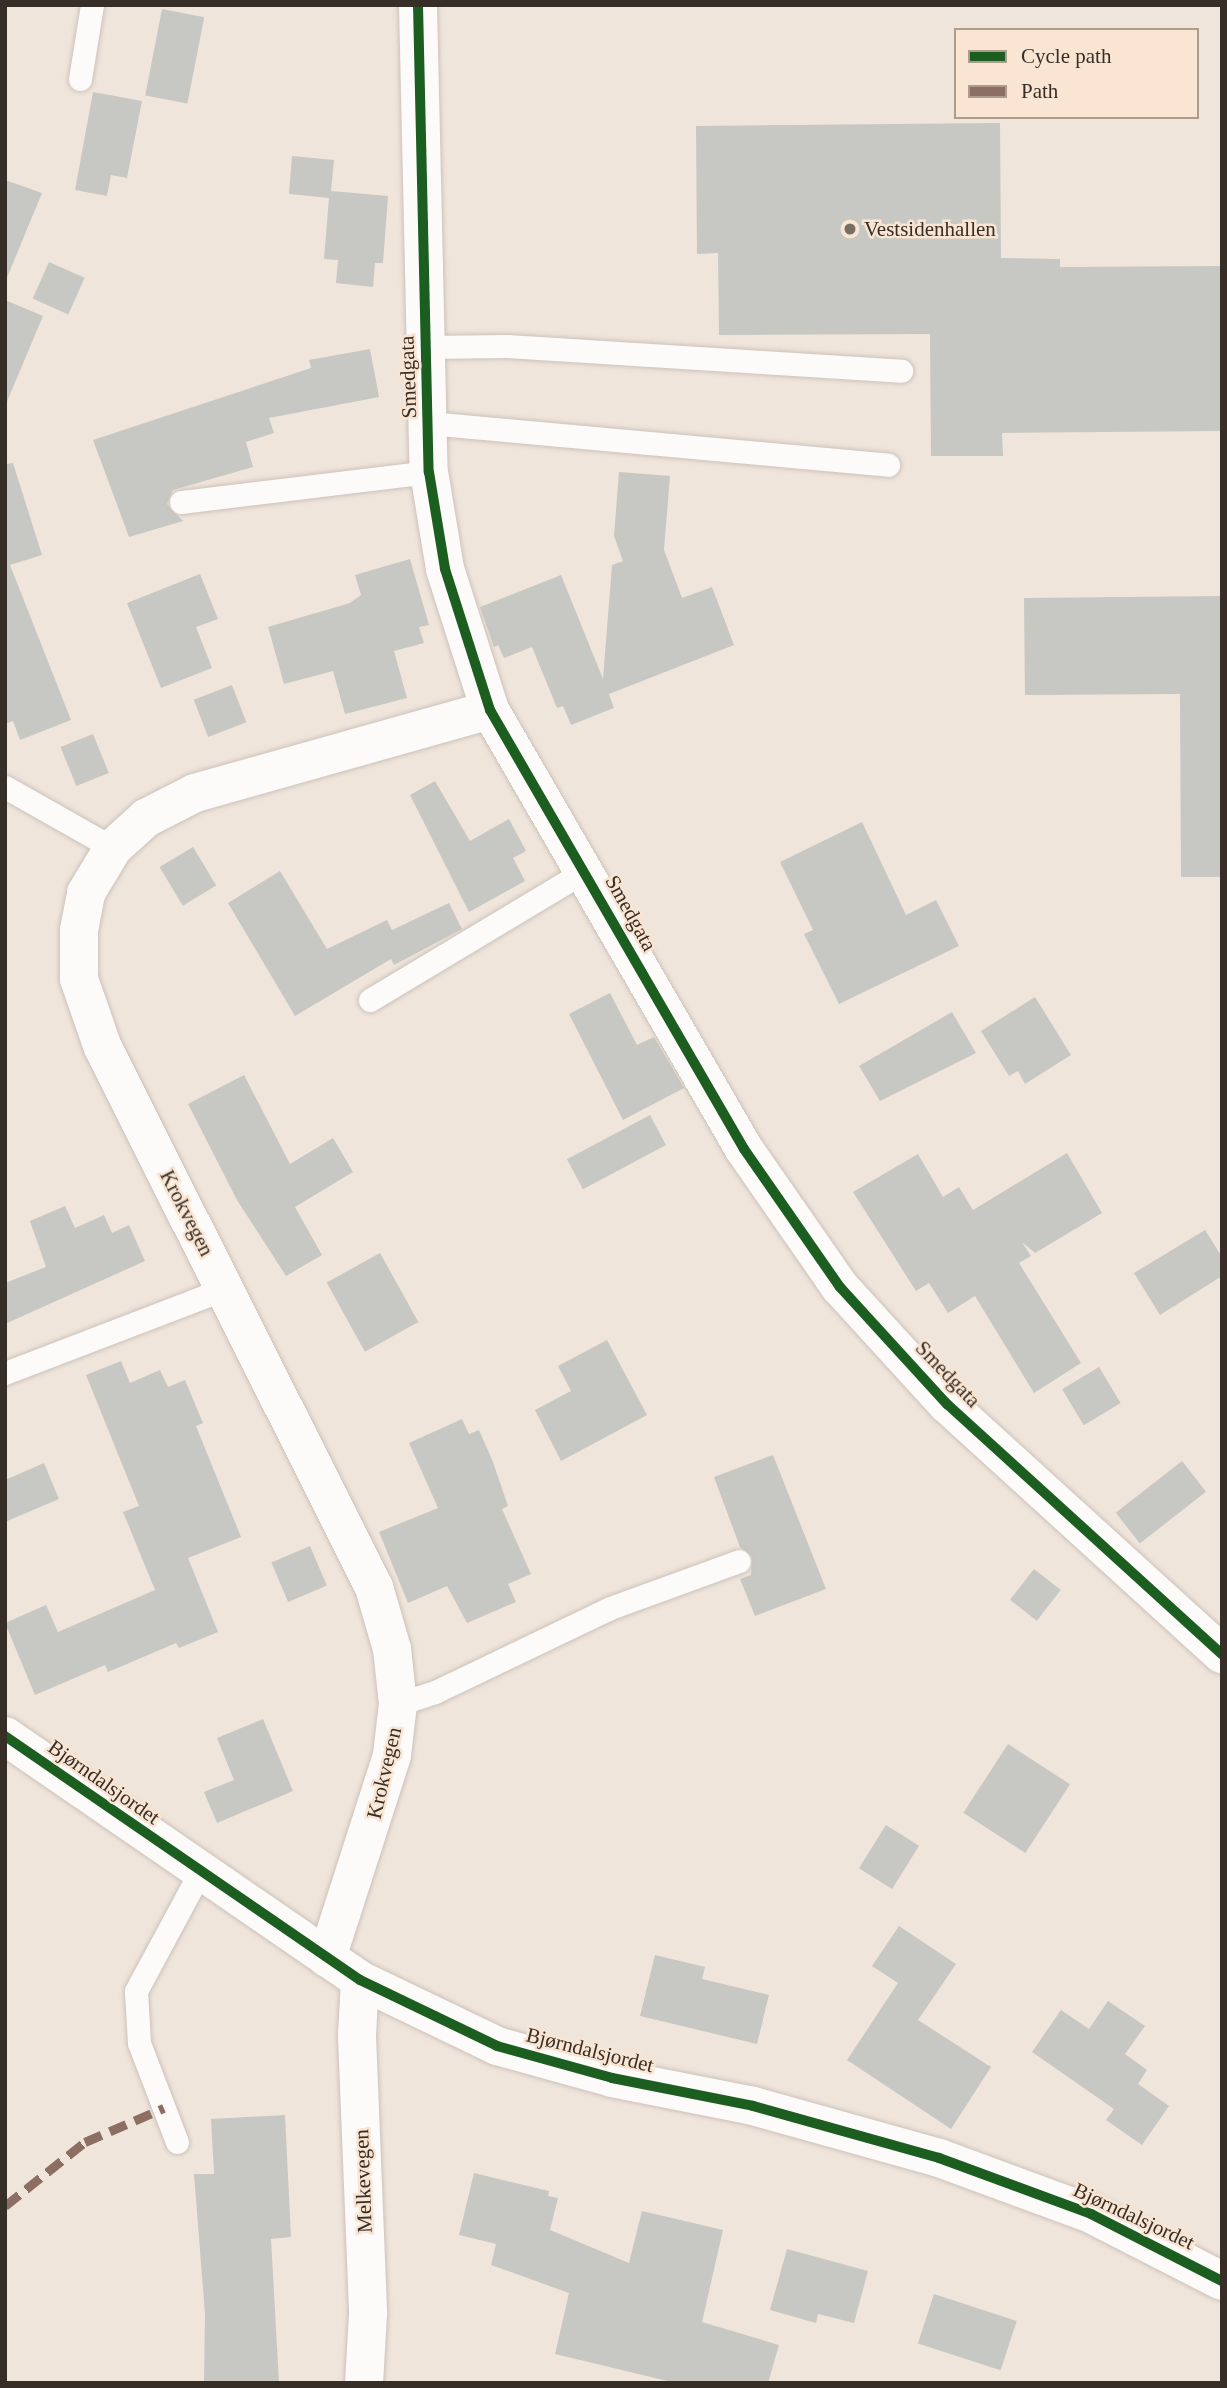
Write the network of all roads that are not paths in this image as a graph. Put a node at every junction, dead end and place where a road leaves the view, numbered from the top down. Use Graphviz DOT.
graph roads {
  1 [pos="92,5"];
  2 [pos="418,5"];
  3 [pos="80,79"];
  4 [pos="425,346"];
  5 [pos="901,371"];
  6 [pos="429,424"];
  7 [pos="888,465"];
  8 [pos="429,472"];
  9 [pos="181,502"];
  10 [pos="490,710"];
  11 [pos="5,787"];
  12 [pos="113,848"];
  13 [pos="585,871"];
  14 [pos="369,1000"];
  15 [pos="226,1288"];
  16 [pos="5,1373"];
  17 [pos="739,1561"];
  18 [pos="1222,1654"];
  19 [pos="398,1704"];
  20 [pos="5,1736"];
  21 [pos="199,1874"];
  22 [pos="327,1958"];
  23 [pos="360,1980"];
  24 [pos="177,2142"];
  25 [pos="1222,2281"];
  26 [pos="364,2383"];
  1 -- 3 [label="lane"];
  2 -- 4 [label="street, Smedgata"];
  4 -- 5 [label="lane"];
  4 -- 6 [label="street, Smedgata"];
  6 -- 7 [label="lane"];
  6 -- 8 [label="street, Smedgata"];
  8 -- 9 [label="lane"];
  8 -- 10 [label="street, Smedgata"];
  10 -- 12 [label="street, Krokvegen"];
  10 -- 13 [label="street, Smedgata"];
  11 -- 12 [label="lane"];
  12 -- 15 [label="street, Krokvegen"];
  13 -- 14 [label="lane"];
  13 -- 18 [label="street, Smedgata"];
  15 -- 16 [label="lane"];
  15 -- 19 [label="street, Krokvegen"];
  17 -- 19 [label="lane"];
  19 -- 22 [label="street, Krokvegen"];
  20 -- 21 [label="street, Bjørndalsjordet"];
  21 -- 22 [label="street, Bjørndalsjordet"];
  21 -- 24 [label="lane"];
  22 -- 23 [label="street, Bjørndalsjordet"];
  23 -- 25 [label="street, Bjørndalsjordet"];
  23 -- 26 [label="street, Melkevegen"];
}
